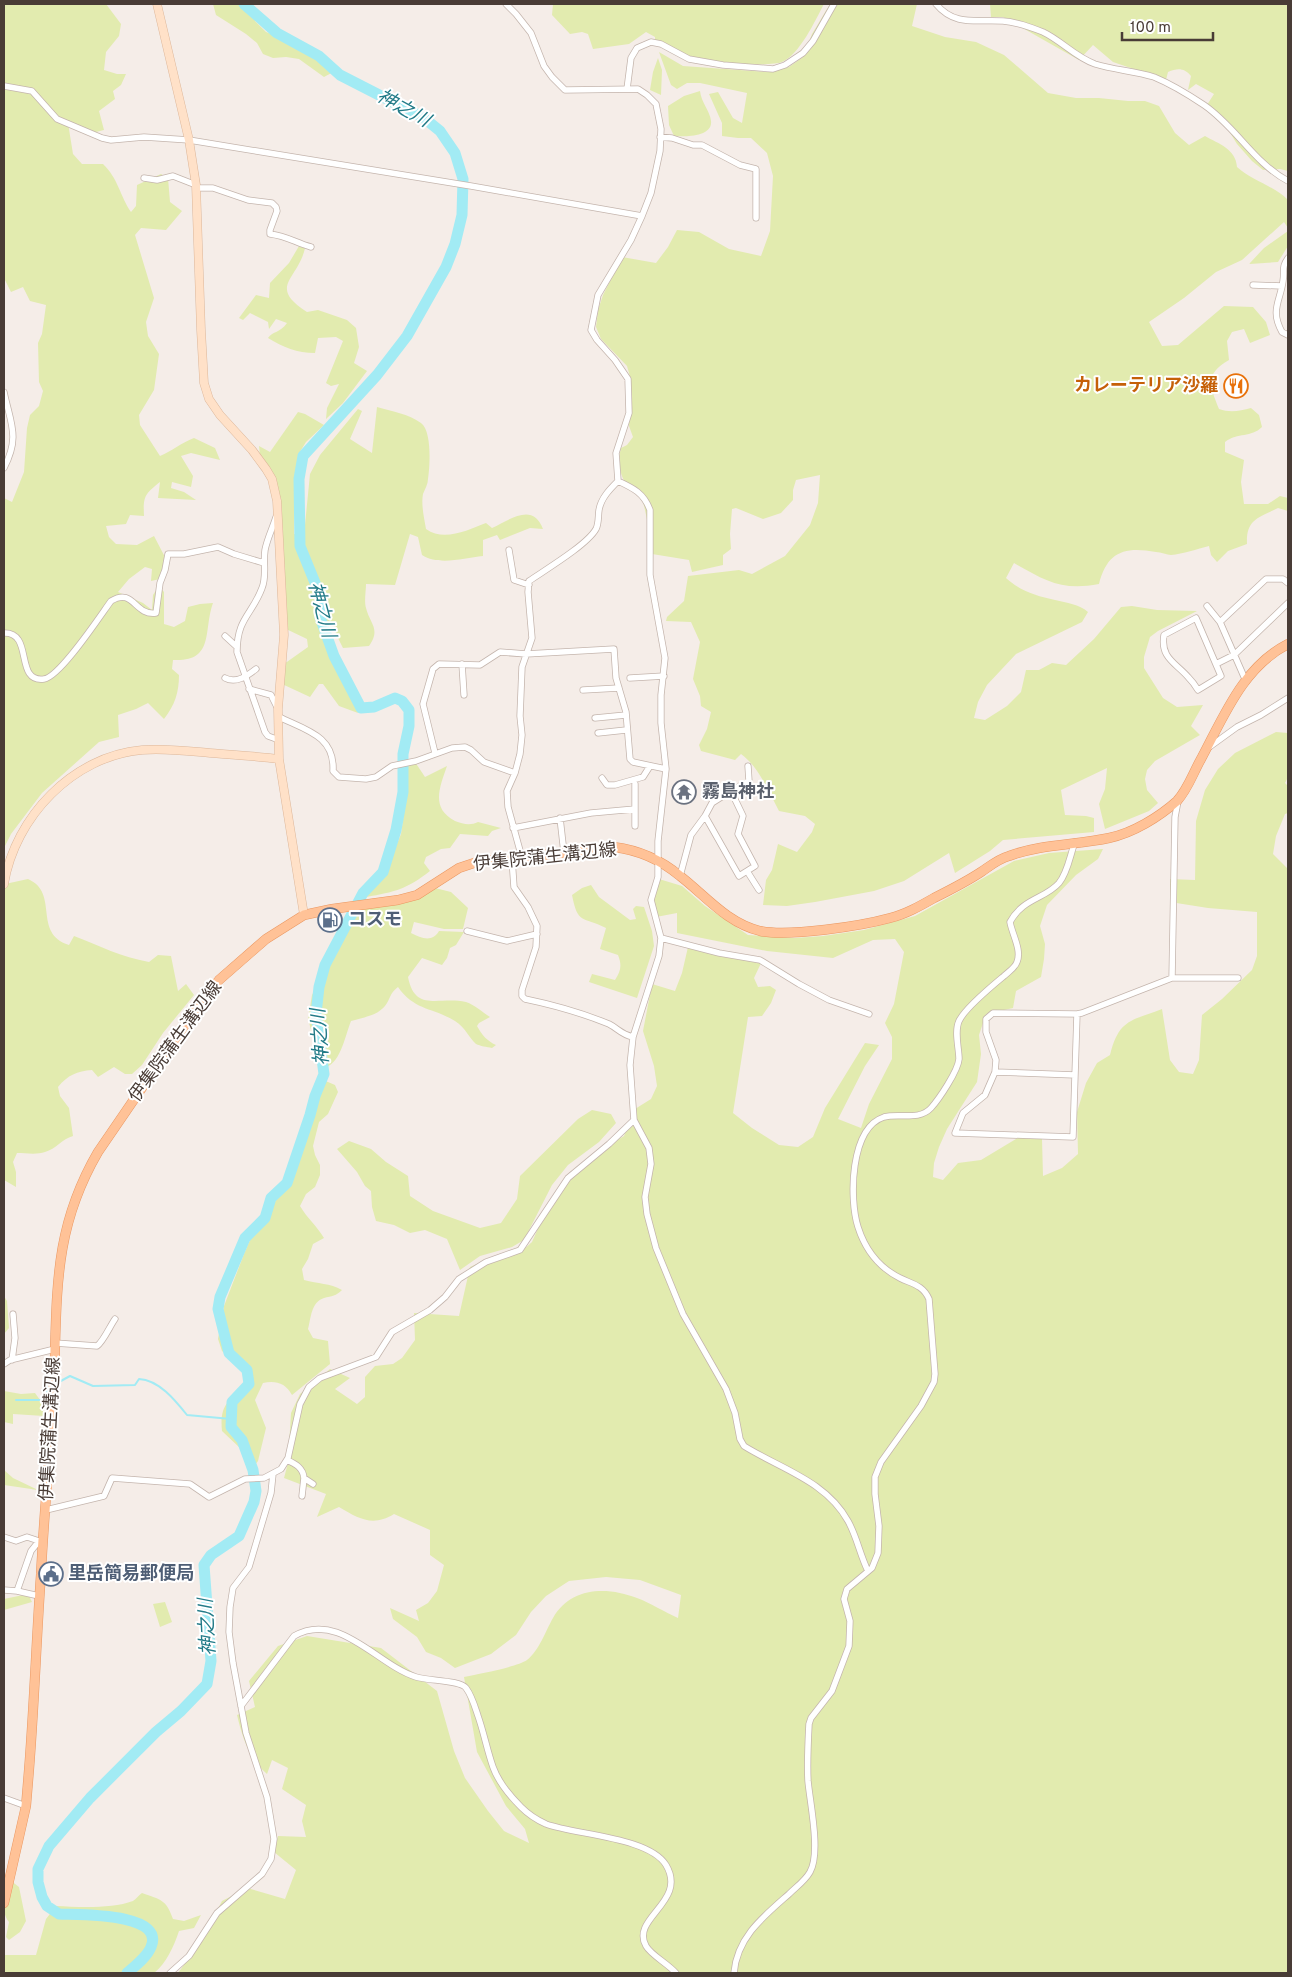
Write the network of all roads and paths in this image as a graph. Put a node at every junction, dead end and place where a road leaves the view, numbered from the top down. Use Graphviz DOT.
graph roads {
  1 [pos="157,4"];
  2 [pos="506,4"];
  3 [pos="834,4"];
  4 [pos="936,4"];
  5 [pos="4,86"];
  6 [pos="627,89"];
  7 [pos="660,137"];
  8 [pos="189,140"];
  9 [pos="144,178"];
  10 [pos="1288,181"];
  11 [pos="196,186"];
  12 [pos="642,216"];
  13 [pos="756,218"];
  14 [pos="311,247"];
  15 [pos="1288,258"];
  16 [pos="1253,285"];
  17 [pos="1282,286"];
  18 [pos="1288,335"];
  19 [pos="4,392"];
  20 [pos="4,468"];
  21 [pos="618,481"];
  22 [pos="278,512"];
  23 [pos="509,550"];
  24 [pos="264,563"];
  25 [pos="1288,583"];
  26 [pos="529,585"];
  27 [pos="1288,604"];
  28 [pos="1207,606"];
  29 [pos="1220,622"];
  30 [pos="4,633"];
  31 [pos="225,636"];
  32 [pos="1288,644"];
  33 [pos="237,647"];
  34 [pos="526,654"];
  35 [pos="1234,655"];
  36 [pos="462,664"];
  37 [pos="1216,664"];
  38 [pos="256,670"];
  39 [pos="664,676"];
  40 [pos="225,678"];
  41 [pos="246,678"];
  42 [pos="630,678"];
  43 [pos="1245,679"];
  44 [pos="619,688"];
  45 [pos="249,689"];
  46 [pos="583,690"];
  47 [pos="464,694"];
  48 [pos="1288,698"];
  49 [pos="278,713"];
  50 [pos="626,715"];
  51 [pos="596,718"];
  52 [pos="626,730"];
  53 [pos="598,733"];
  54 [pos="279,740"];
  55 [pos="1207,750"];
  56 [pos="435,753"];
  57 [pos="279,759"];
  58 [pos="650,766"];
  59 [pos="748,766"];
  60 [pos="666,769"];
  61 [pos="516,773"];
  62 [pos="602,778"];
  63 [pos="635,784"];
  64 [pos="731,791"];
  65 [pos="1178,800"];
  66 [pos="635,809"];
  67 [pos="705,816"];
  68 [pos="560,818"];
  69 [pos="635,826"];
  70 [pos="513,828"];
  71 [pos="1075,842"];
  72 [pos="564,853"];
  73 [pos="522,858"];
  74 [pos="512,860"];
  75 [pos="659,862"];
  76 [pos="747,871"];
  77 [pos="680,876"];
  78 [pos="4,884"];
  79 [pos="759,890"];
  80 [pos="304,915"];
  81 [pos="467,930"];
  82 [pos="537,934"];
  83 [pos="661,938"];
  84 [pos="1172,978"];
  85 [pos="1238,978"];
  86 [pos="869,1014"];
  87 [pos="1076,1014"];
  88 [pos="633,1037"];
  89 [pos="995,1072"];
  90 [pos="1075,1075"];
  91 [pos="634,1120"];
  92 [pos="13,1314"];
  93 [pos="116,1319"];
  94 [pos="56,1346"];
  95 [pos="12,1360"];
  96 [pos="4,1364"];
  97 [pos="288,1460"];
  98 [pos="274,1474"];
  99 [pos="304,1478"];
  100 [pos="313,1484"];
  101 [pos="302,1496"];
  102 [pos="46,1510"];
  103 [pos="4,1537"];
  104 [pos="41,1542"];
  105 [pos="868,1571"];
  106 [pos="4,1590"];
  107 [pos="18,1591"];
  108 [pos="40,1596"];
  109 [pos="242,1706"];
  110 [pos="4,1798"];
  111 [pos="26,1806"];
  112 [pos="7,1871"];
  113 [pos="4,1903"];
  114 [pos="170,1973"];
  115 [pos="676,1973"];
  116 [pos="734,1973"];
  1 -- 8 [label="street"];
  2 -- 6 [label="street"];
  3 -- 6 [label="street"];
  4 -- 10 [label="street"];
  5 -- 8 [label="street"];
  6 -- 7 [label="street"];
  7 -- 12 [label="street"];
  7 -- 13 [label="street"];
  8 -- 11 [label="street"];
  8 -- 12 [label="street"];
  9 -- 11 [label="street"];
  11 -- 14 [label="street"];
  11 -- 22 [label="street"];
  12 -- 21 [label="street"];
  15 -- 17 [label="street"];
  16 -- 17 [label="street"];
  17 -- 18 [label="street"];
  19 -- 20 [label="street"];
  21 -- 26 [label="street"];
  21 -- 39 [label="street"];
  22 -- 24 [label="street"];
  22 -- 49 [label="street"];
  23 -- 26 [label="street"];
  24 -- 30 [label="street"];
  24 -- 33 [label="street"];
  25 -- 29 [label="street"];
  26 -- 34 [label="street"];
  27 -- 35 [label="street"];
  28 -- 29 [label="street"];
  29 -- 35 [label="street"];
  31 -- 33 [label="street"];
  32 -- 43 [label="main road, 伊集院蒲生溝辺線"];
  33 -- 41 [label="street"];
  34 -- 36 [label="street"];
  34 -- 44 [label="street"];
  34 -- 61 [label="street"];
  35 -- 37 [label="street"];
  35 -- 43 [label="street"];
  36 -- 47 [label="street"];
  36 -- 56 [label="street"];
  37 -- 37 [label="street"];
  38 -- 41 [label="street"];
  39 -- 42 [label="street"];
  39 -- 60 [label="street"];
  40 -- 41 [label="street"];
  41 -- 45 [label="street"];
  43 -- 55 [label="main road, 伊集院蒲生溝辺線"];
  44 -- 46 [label="street"];
  44 -- 50 [label="street"];
  45 -- 49 [label="street"];
  45 -- 54 [label="street"];
  48 -- 55 [label="street"];
  49 -- 54 [label="street"];
  49 -- 56 [label="street"];
  50 -- 51 [label="street"];
  50 -- 52 [label="street"];
  52 -- 53 [label="street"];
  52 -- 58 [label="street"];
  54 -- 57 [label="street"];
  55 -- 65 [label="main road, 伊集院蒲生溝辺線"];
  56 -- 61 [label="street"];
  57 -- 78 [label="street"];
  57 -- 80 [label="street"];
  58 -- 60 [label="street"];
  58 -- 62 [label="street"];
  59 -- 64 [label="street"];
  60 -- 75 [label="street"];
  61 -- 70 [label="street"];
  63 -- 66 [label="street"];
  64 -- 67 [label="street"];
  64 -- 76 [label="street"];
  65 -- 71 [label="main road, 伊集院蒲生溝辺線"];
  65 -- 84 [label="street"];
  66 -- 68 [label="street"];
  66 -- 69 [label="street"];
  67 -- 76 [label="street"];
  67 -- 77 [label="street"];
  68 -- 70 [label="street"];
  68 -- 72 [label="street"];
  70 -- 73 [label="street"];
  71 -- 77 [label="main road, 伊集院蒲生溝辺線"];
  71 -- 105 [label="street"];
  72 -- 73 [label="main road, 伊集院蒲生溝辺線"];
  72 -- 75 [label="main road, 伊集院蒲生溝辺線"];
  73 -- 74 [label="main road, 伊集院蒲生溝辺線"];
  74 -- 80 [label="main road, 伊集院蒲生溝辺線"];
  74 -- 82 [label="street"];
  75 -- 77 [label="main road, 伊集院蒲生溝辺線"];
  75 -- 83 [label="street"];
  76 -- 79 [label="street"];
  80 -- 94 [label="main road, 伊集院蒲生溝辺線"];
  81 -- 82 [label="street"];
  82 -- 88 [label="street"];
  83 -- 86 [label="street"];
  83 -- 88 [label="street"];
  84 -- 85 [label="street"];
  84 -- 87 [label="street"];
  87 -- 89 [label="street"];
  87 -- 90 [label="street"];
  88 -- 91 [label="street"];
  89 -- 90 [label="street"];
  89 -- 90 [label="street"];
  91 -- 97 [label="street"];
  91 -- 105 [label="street"];
  92 -- 95 [label="street"];
  93 -- 94 [label="street"];
  94 -- 95 [label="street"];
  94 -- 102 [label="main road, 伊集院蒲生溝辺線"];
  95 -- 96 [label="street"];
  97 -- 98 [label="street"];
  97 -- 99 [label="street"];
  98 -- 102 [label="street"];
  98 -- 109 [label="street"];
  99 -- 100 [label="street"];
  99 -- 101 [label="street"];
  102 -- 104 [label="main road, 伊集院蒲生溝辺線"];
  103 -- 104 [label="street"];
  104 -- 107 [label="street"];
  104 -- 108 [label="main road, 伊集院蒲生溝辺線"];
  105 -- 116 [label="street"];
  106 -- 107 [label="street"];
  107 -- 108 [label="street"];
  108 -- 111 [label="main road, 伊集院蒲生溝辺線"];
  109 -- 114 [label="street"];
  109 -- 115 [label="street"];
  110 -- 111 [label="street"];
  111 -- 112 [label="main road, 伊集院蒲生溝辺線"];
  112 -- 113 [label="main road, 伊集院蒲生溝辺線"];
}
